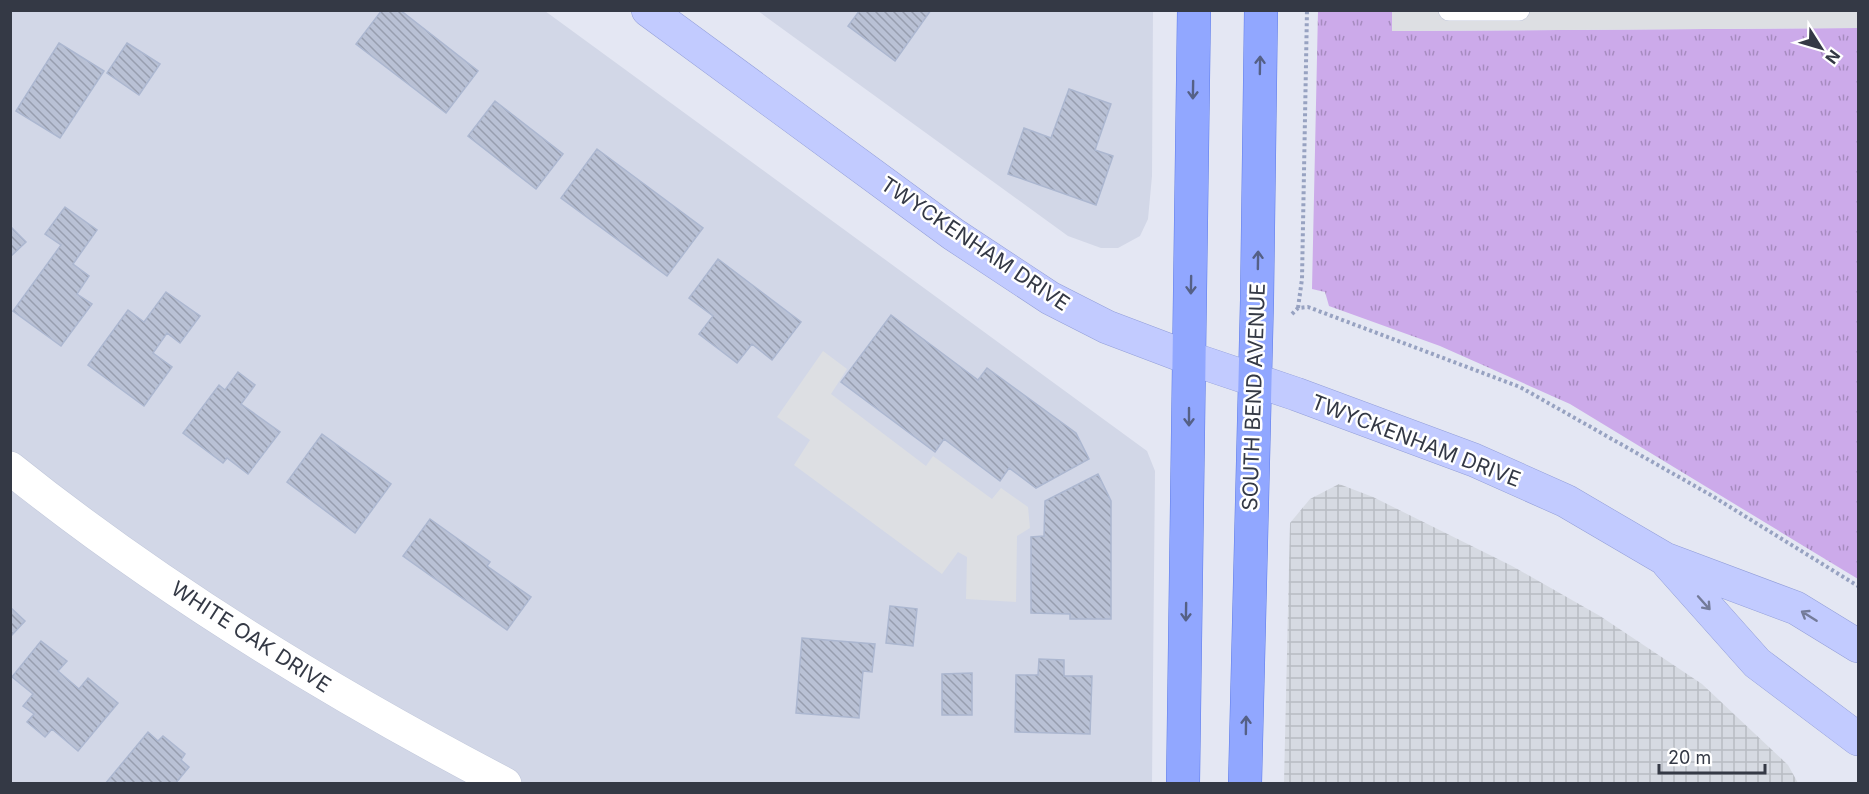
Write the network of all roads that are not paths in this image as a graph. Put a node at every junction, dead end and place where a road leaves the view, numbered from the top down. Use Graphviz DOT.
graph roads {
  1 [pos="648,10"];
  2 [pos="1194,10"];
  3 [pos="1261,10"];
  4 [pos="1449,10"];
  5 [pos="1518,10"];
  6 [pos="1189,358"];
  7 [pos="1254,381"];
  8 [pos="10,468"];
  9 [pos="1665,559"];
  10 [pos="1858,646"];
  11 [pos="1858,740"];
  12 [pos="505,783"];
  13 [pos="1183,783"];
  14 [pos="1245,783"];
  1 -- 6 [label="street, TWYCKENHAM DRIVE"];
  2 -- 6 [label="main road, one-way"];
  7 -- 3 [label="main road, SOUTH BEND AVENUE, one-way"];
  4 -- 5 [label="lane"];
  6 -- 7 [label="street, TWYCKENHAM DRIVE"];
  6 -- 13 [label="main road, one-way"];
  7 -- 9 [label="street, TWYCKENHAM DRIVE"];
  14 -- 7 [label="main road, SOUTH BEND AVENUE, one-way"];
  8 -- 12 [label="street, WHITE OAK DRIVE"];
  10 -- 9 [label="street, TWYCKENHAM DRIVE, one-way"];
  9 -- 11 [label="street, TWYCKENHAM DRIVE, one-way"];
}
